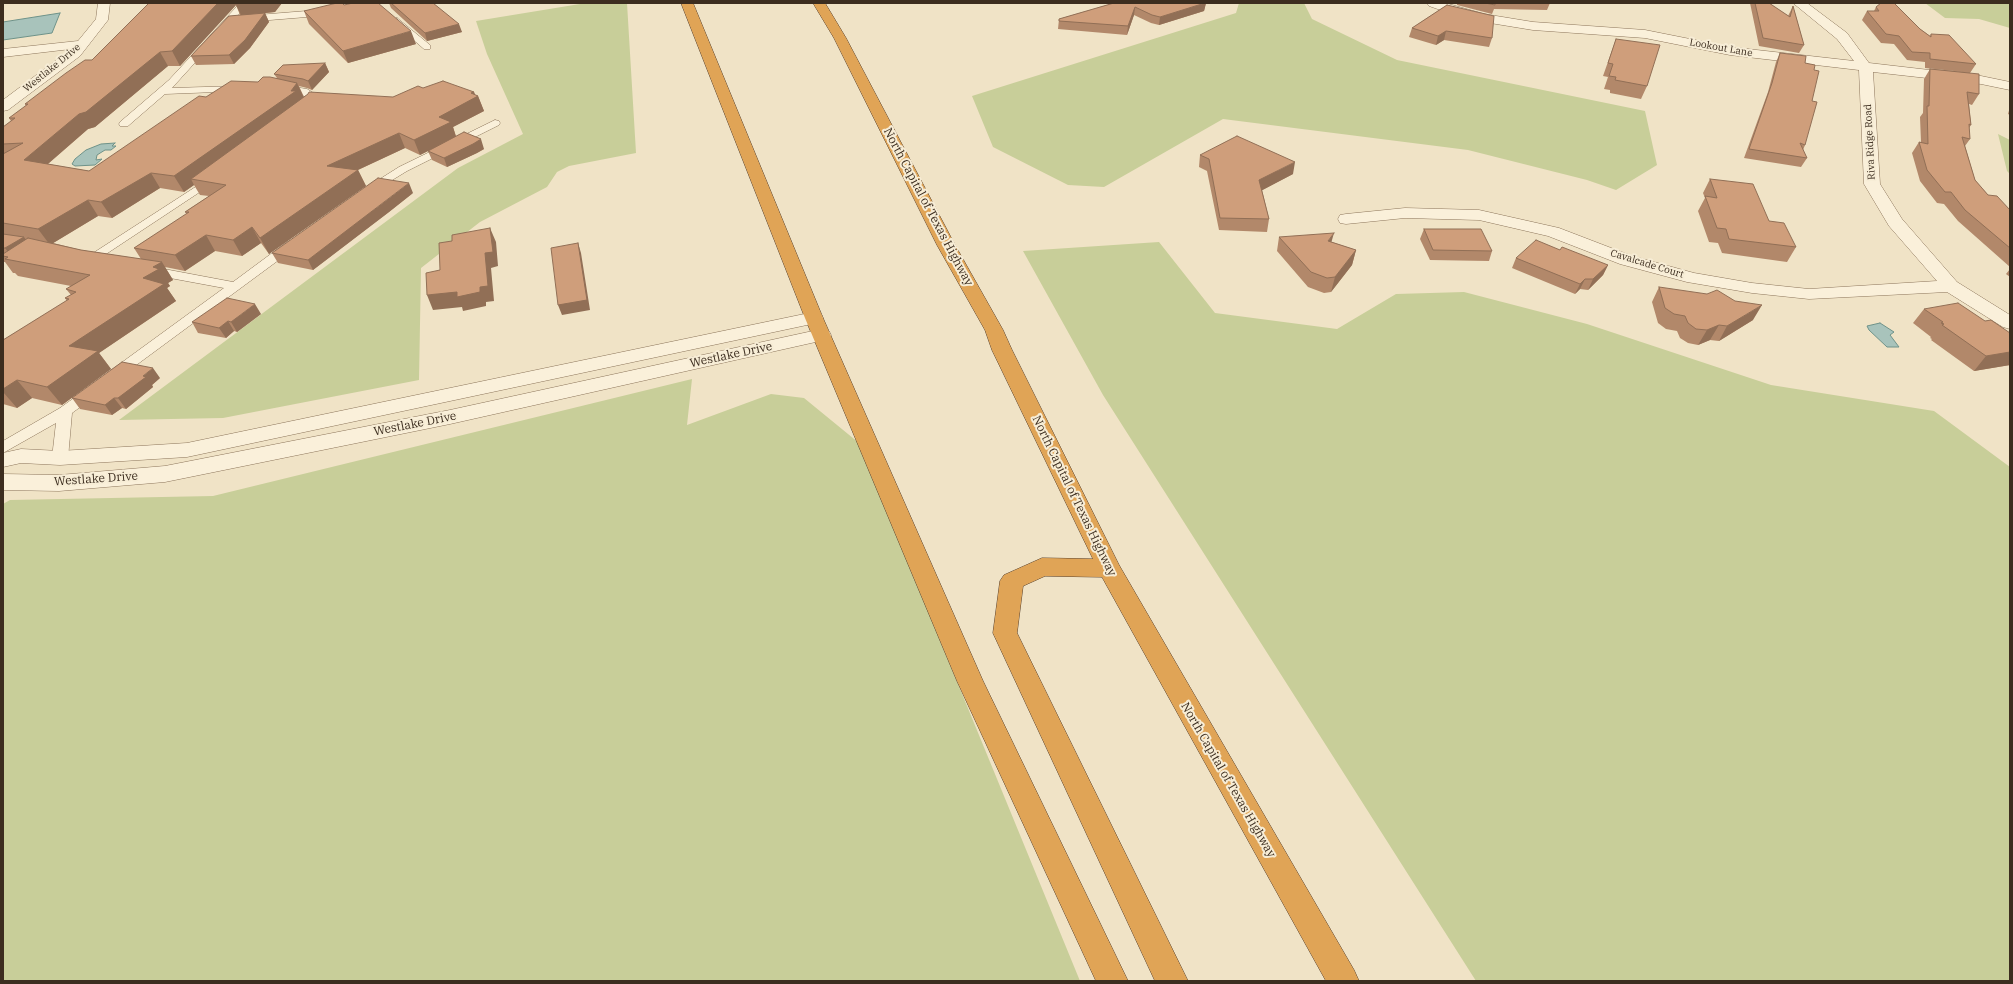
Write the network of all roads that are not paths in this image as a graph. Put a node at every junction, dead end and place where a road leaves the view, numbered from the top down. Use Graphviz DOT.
graph roads {
  1 [pos="104,3"];
  2 [pos="245,3"];
  3 [pos="356,3"];
  4 [pos="687,3"];
  5 [pos="819,3"];
  6 [pos="1433,3"];
  7 [pos="1799,3"];
  8 [pos="390,14"];
  9 [pos="231,20"];
  10 [pos="82,44"];
  11 [pos="427,47"];
  12 [pos="3,53"];
  13 [pos="1866,68"];
  14 [pos="2010,86"];
  15 [pos="246,88"];
  16 [pos="269,88"];
  17 [pos="161,92"];
  18 [pos="3,107"];
  19 [pos="296,117"];
  20 [pos="124,124"];
  21 [pos="495,124"];
  22 [pos="221,173"];
  23 [pos="356,199"];
  24 [pos="1346,219"];
  25 [pos="298,240"];
  26 [pos="76,256"];
  27 [pos="90,259"];
  28 [pos="105,262"];
  29 [pos="136,268"];
  30 [pos="235,286"];
  31 [pos="1951,286"];
  32 [pos="2010,323"];
  33 [pos="818,327"];
  34 [pos="65,411"];
  35 [pos="3,448"];
  36 [pos="60,458"];
  37 [pos="3,460"];
  38 [pos="3,482"];
  39 [pos="1109,568"];
  40 [pos="1112,981"];
  41 [pos="1172,981"];
  42 [pos="1343,981"];
  1 -- 10 [label="street, Westlake Drive"];
  2 -- 9 [label="lane"];
  3 -- 9 [label="lane"];
  4 -- 33 [label="highway"];
  5 -- 39 [label="highway, North Capital of Texas Highway"];
  6 -- 13 [label="street, Lookout Lane"];
  7 -- 13 [label="street"];
  8 -- 11 [label="lane"];
  9 -- 17 [label="lane"];
  10 -- 12 [label="street"];
  10 -- 18 [label="street, Westlake Drive"];
  13 -- 14 [label="street, Lookout Lane"];
  13 -- 31 [label="street, Riva Ridge Road"];
  15 -- 17 [label="lane"];
  16 -- 19 [label="lane"];
  17 -- 20 [label="lane"];
  21 -- 23 [label="lane"];
  22 -- 27 [label="lane"];
  24 -- 31 [label="street, Cavalcade Court"];
  25 -- 30 [label="lane"];
  26 -- 27 [label="lane"];
  27 -- 28 [label="lane"];
  29 -- 30 [label="lane"];
  30 -- 34 [label="lane"];
  31 -- 32 [label="street, Riva Ridge Road"];
  33 -- 36 [label="street, Westlake Drive"];
  33 -- 38 [label="street, Westlake Drive"];
  33 -- 40 [label="highway"];
  34 -- 35 [label="lane"];
  34 -- 36 [label="lane"];
  36 -- 37 [label="street, Westlake Drive"];
  39 -- 41 [label="highway"];
  39 -- 42 [label="highway, North Capital of Texas Highway"];
}
